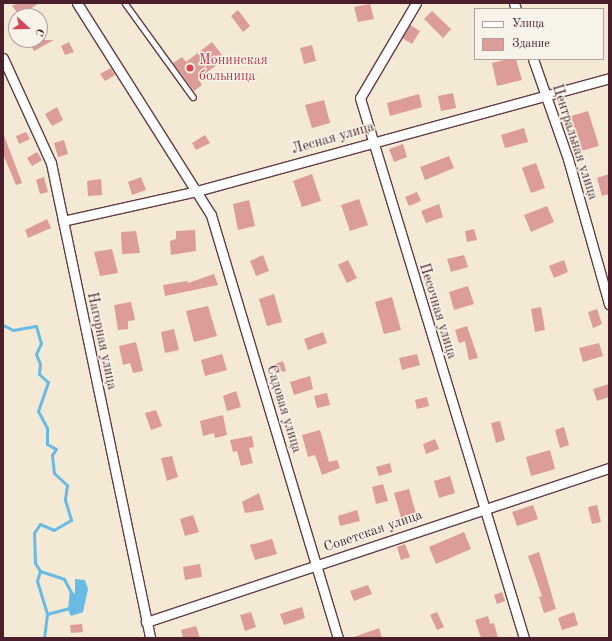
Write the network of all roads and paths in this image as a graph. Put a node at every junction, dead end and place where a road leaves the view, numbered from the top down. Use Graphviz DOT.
graph roads {
  1 [pos="77,3"];
  2 [pos="125,3"];
  3 [pos="416,3"];
  4 [pos="3,58"];
  5 [pos="533,60"];
  6 [pos="609,78"];
  7 [pos="545,95"];
  8 [pos="193,97"];
  9 [pos="371,142"];
  10 [pos="197,191"];
  11 [pos="63,221"];
  12 [pos="609,304"];
  13 [pos="609,468"];
  14 [pos="484,508"];
  15 [pos="316,566"];
  16 [pos="146,622"];
  17 [pos="150,638"];
  18 [pos="338,638"];
  19 [pos="524,638"];
  1 -- 10 [label="street, Садовая улица"];
  2 -- 8 [label="lane"];
  3 -- 9 [label="street, Песочная улица"];
  4 -- 11 [label="street, Нагорная улица"];
  5 -- 7 [label="street, Центральная улица"];
  6 -- 7 [label="street, Лесная улица"];
  7 -- 9 [label="street, Лесная улица"];
  7 -- 12 [label="street, Центральная улица"];
  9 -- 10 [label="street, Лесная улица"];
  9 -- 14 [label="street, Песочная улица"];
  10 -- 11 [label="street, Лесная улица"];
  10 -- 15 [label="street, Садовая улица"];
  11 -- 16 [label="street, Нагорная улица"];
  13 -- 14 [label="street, Советская улица"];
  14 -- 15 [label="street, Советская улица"];
  14 -- 19 [label="street, Песочная улица"];
  15 -- 16 [label="street, Советская улица"];
  15 -- 18 [label="street, Садовая улица"];
  16 -- 17 [label="street, Нагорная улица"];
}
